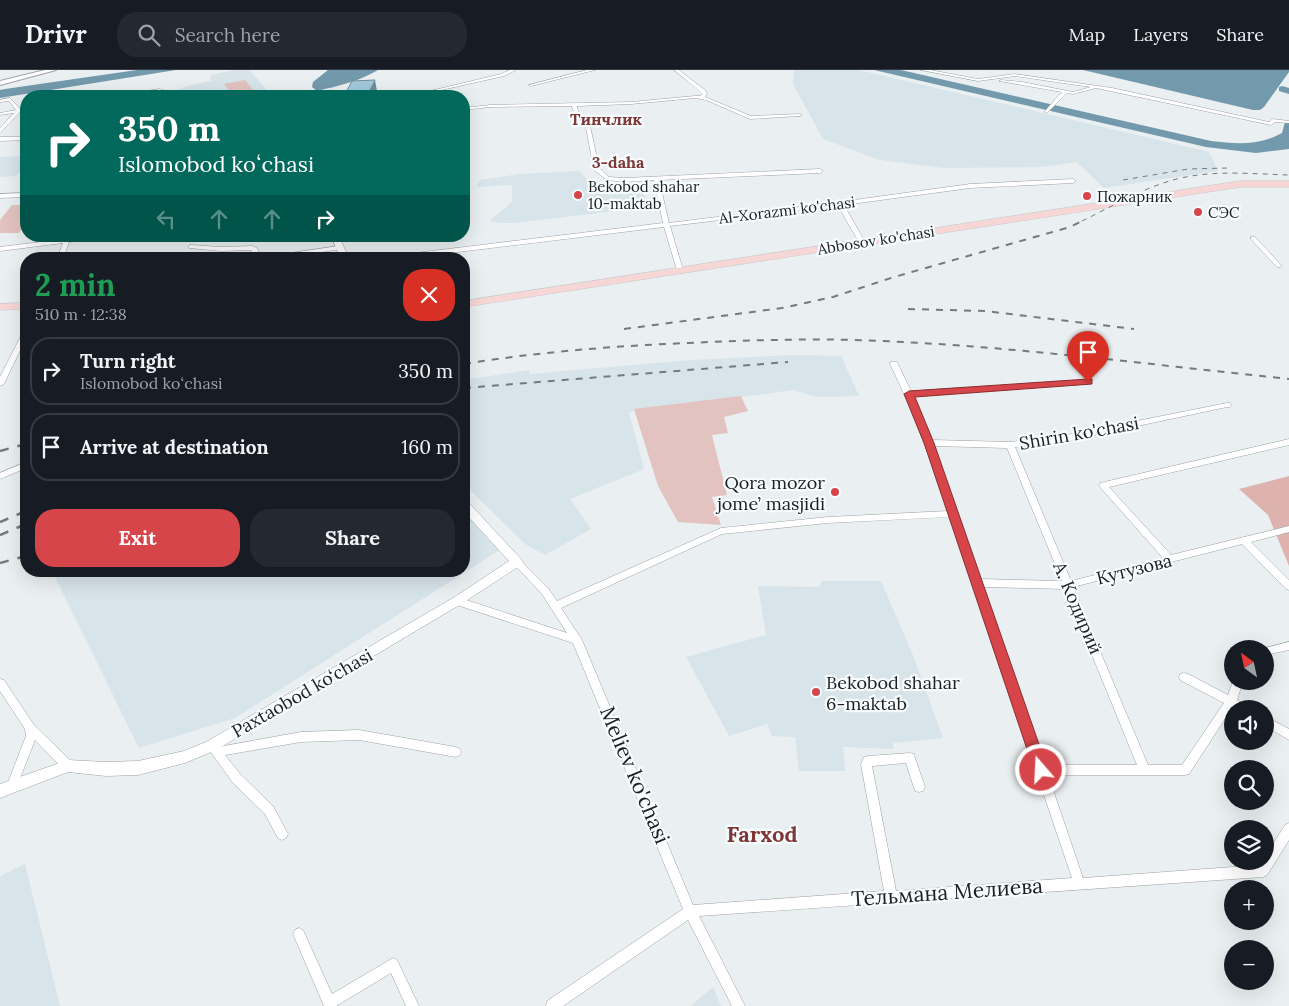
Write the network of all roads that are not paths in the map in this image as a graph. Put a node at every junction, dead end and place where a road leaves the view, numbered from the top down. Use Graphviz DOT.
graph roads {
  1 [pos="44,70"];
  2 [pos="53,70"];
  3 [pos="514,70"];
  4 [pos="593,70"];
  5 [pos="676,70"];
  6 [pos="923,70"];
  7 [pos="35,72"];
  8 [pos="983,79"];
  9 [pos="0,81"];
  10 [pos="531,85"];
  11 [pos="1101,87"];
  12 [pos="437,90"];
  13 [pos="1066,91"];
  14 [pos="701,98"];
  15 [pos="0,101"];
  16 [pos="574,105"];
  17 [pos="470,108"];
  18 [pos="19,111"];
  19 [pos="1047,112"];
  20 [pos="0,114"];
  21 [pos="800,115"];
  22 [pos="1289,122"];
  23 [pos="0,130"];
  24 [pos="0,139"];
  25 [pos="20,139"];
  26 [pos="820,171"];
  27 [pos="656,179"];
  28 [pos="1073,181"];
  29 [pos="1289,184"];
  30 [pos="20,195"];
  31 [pos="0,196"];
  32 [pos="840,204"];
  33 [pos="667,225"];
  34 [pos="1252,238"];
  35 [pos="47,242"];
  36 [pos="337,242"];
  37 [pos="862,242"];
  38 [pos="191,246"];
  39 [pos="339,248"];
  40 [pos="0,249"];
  41 [pos="255,252"];
  42 [pos="312,252"];
  43 [pos="341,252"];
  44 [pos="441,252"];
  45 [pos="1279,266"];
  46 [pos="680,270"];
  47 [pos="470,303"];
  48 [pos="20,306"];
  49 [pos="0,307"];
  50 [pos="20,344"];
  51 [pos="894,364"];
  52 [pos="1088,382"];
  53 [pos="0,384"];
  54 [pos="909,394"];
  55 [pos="1228,405"];
  56 [pos="1289,442"];
  57 [pos="929,443"];
  58 [pos="1010,445"];
  59 [pos="20,468"];
  60 [pos="0,476"];
  61 [pos="470,511"];
  62 [pos="953,514"];
  63 [pos="1289,529"];
  64 [pos="1244,541"];
  65 [pos="1170,560"];
  66 [pos="517,562"];
  67 [pos="977,584"];
  68 [pos="1068,585"];
  69 [pos="1289,586"];
  70 [pos="457,601"];
  71 [pos="556,606"];
  72 [pos="578,640"];
  73 [pos="1289,646"];
  74 [pos="1274,649"];
  75 [pos="1184,677"];
  76 [pos="0,683"];
  77 [pos="1229,700"];
  78 [pos="1224,712"];
  79 [pos="1274,726"];
  80 [pos="30,728"];
  81 [pos="1289,735"];
  82 [pos="214,749"];
  83 [pos="456,752"];
  84 [pos="68,766"];
  85 [pos="1041,770"];
  86 [pos="1146,771"];
  87 [pos="919,787"];
  88 [pos="6,788"];
  89 [pos="1289,829"];
  90 [pos="282,834"];
  91 [pos="1079,882"];
  92 [pos="891,896"];
  93 [pos="690,911"];
  94 [pos="299,934"];
  95 [pos="413,1006"];
  96 [pos="552,1006"];
  97 [pos="739,1006"];
  1 -- 7 [label="main road"];
  2 -- 7 [label="main road"];
  3 -- 12 [label="street"];
  4 -- 10 [label="street"];
  5 -- 14 [label="street"];
  6 -- 8 [label="street"];
  7 -- 9 [label="main road"];
  8 -- 11 [label="street"];
  8 -- 13 [label="street"];
  11 -- 13 [label="street"];
  11 -- 22 [label="street"];
  13 -- 19 [label="street"];
  14 -- 16 [label="street"];
  14 -- 21 [label="street"];
  15 -- 18 [label="street"];
  16 -- 17 [label="street"];
  16 -- 27 [label="street"];
  18 -- 20 [label="street"];
  18 -- 23 [label="street"];
  24 -- 25 [label="street"];
  26 -- 27 [label="street"];
  27 -- 33 [label="street"];
  28 -- 32 [label="street, Al-Xorazmi ko'chasi"];
  29 -- 37 [label="main road, Abbosov ko'chasi"];
  30 -- 31 [label="street"];
  32 -- 33 [label="street, Al-Xorazmi ko'chasi"];
  32 -- 37 [label="street"];
  33 -- 44 [label="street, Al-Xorazmi ko'chasi"];
  33 -- 46 [label="street"];
  34 -- 45 [label="street"];
  35 -- 40 [label="street"];
  36 -- 39 [label="street"];
  37 -- 46 [label="main road, Abbosov ko'chasi"];
  38 -- 41 [label="street"];
  39 -- 42 [label="street"];
  39 -- 43 [label="street"];
  46 -- 47 [label="main road, Abbosov ko'chasi"];
  48 -- 49 [label="main road"];
  50 -- 53 [label="street"];
  51 -- 54 [label="street"];
  52 -- 54 [label="street"];
  54 -- 57 [label="street"];
  55 -- 58 [label="street, Shirin ko'chasi"];
  56 -- 65 [label="street"];
  57 -- 58 [label="street, Shirin ko'chasi"];
  57 -- 62 [label="street"];
  58 -- 68 [label="street, А. Кодирий"];
  59 -- 60 [label="street"];
  61 -- 66 [label="street"];
  62 -- 67 [label="street"];
  62 -- 71 [label="street"];
  63 -- 64 [label="street, Кутузова"];
  64 -- 65 [label="street, Кутузова"];
  64 -- 69 [label="street"];
  65 -- 68 [label="street, Кутузова"];
  66 -- 70 [label="street, Paxtaobod ko‘chasi"];
  66 -- 71 [label="street, Meliev ko'chasi"];
  67 -- 68 [label="street, Кутузова"];
  67 -- 85 [label="street"];
  68 -- 86 [label="street, А. Кодирий"];
  70 -- 72 [label="street"];
  70 -- 82 [label="street, Paxtaobod ko‘chasi"];
  71 -- 72 [label="street, Meliev ko'chasi"];
  72 -- 93 [label="street, Meliev ko'chasi"];
  73 -- 74 [label="street"];
  75 -- 77 [label="street"];
  76 -- 80 [label="street"];
  78 -- 86 [label="street"];
  79 -- 81 [label="street"];
  80 -- 84 [label="street"];
  80 -- 88 [label="street"];
  82 -- 83 [label="street"];
  82 -- 84 [label="street, Paxtaobod ko‘chasi"];
  82 -- 90 [label="street"];
  84 -- 88 [label="street"];
  85 -- 86 [label="street"];
  85 -- 91 [label="street"];
  87 -- 92 [label="street"];
  89 -- 91 [label="street, Тельмана Мелиева"];
  91 -- 92 [label="street, Тельмана Мелиева"];
  92 -- 93 [label="street, Тельмана Мелиева"];
  93 -- 96 [label="street"];
  93 -- 97 [label="street"];
  94 -- 95 [label="street"];
}
